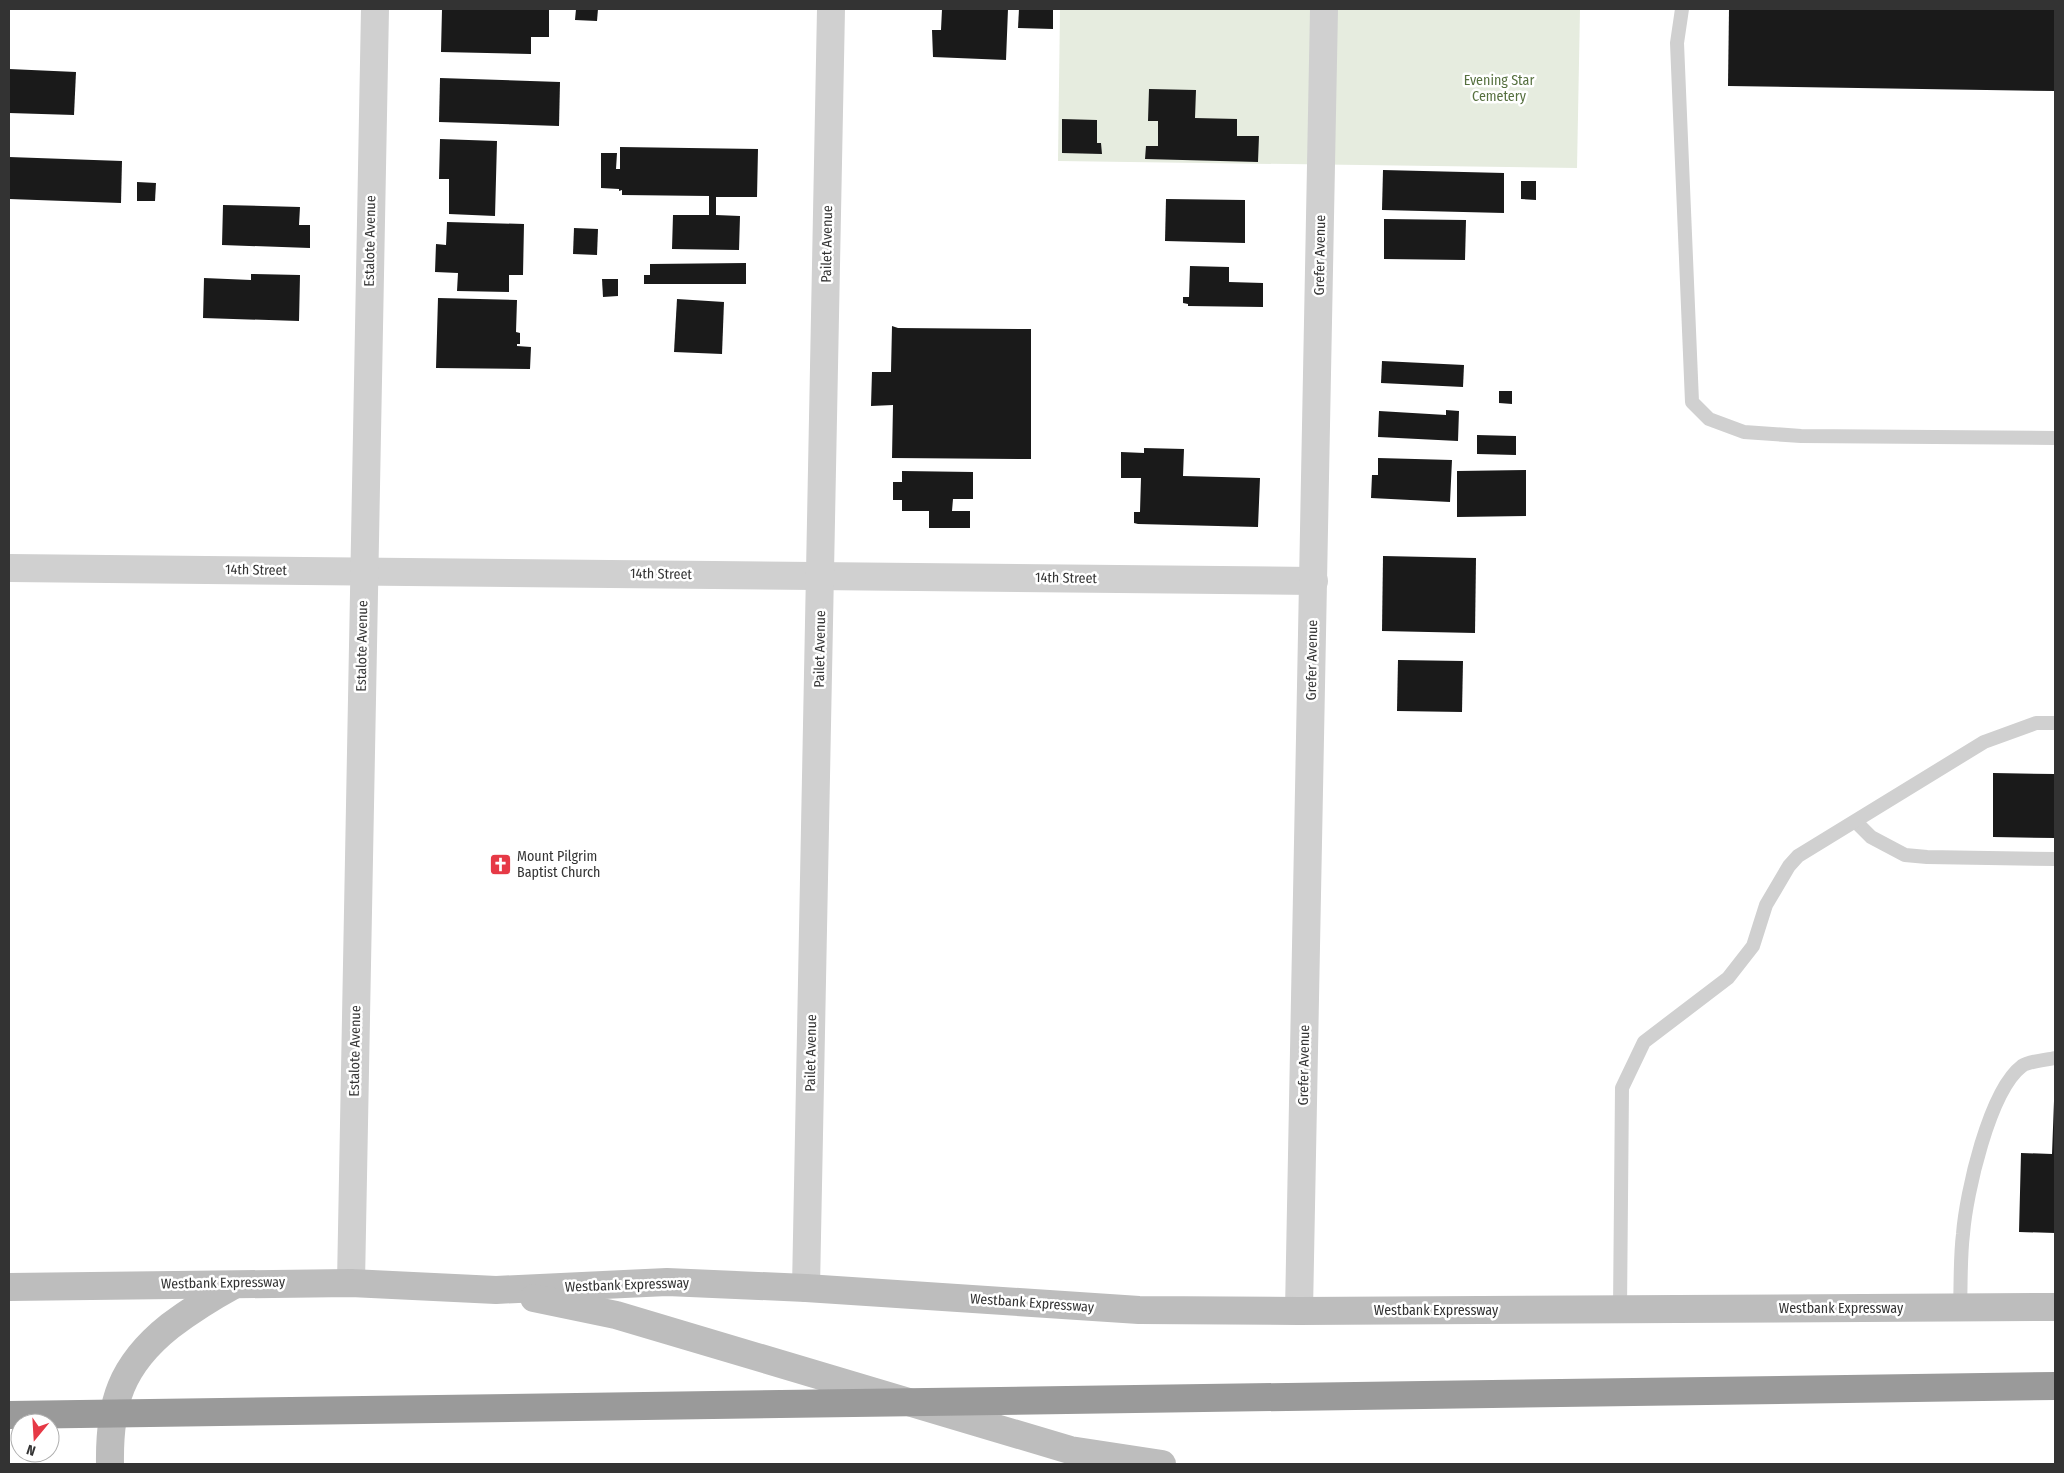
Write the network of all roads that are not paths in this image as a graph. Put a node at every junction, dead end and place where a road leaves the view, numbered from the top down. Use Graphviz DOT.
graph roads {
  1 [pos="375,9"];
  2 [pos="831,9"];
  3 [pos="1324,9"];
  4 [pos="1682,9"];
  5 [pos="2055,438"];
  6 [pos="9,568"];
  7 [pos="364,571"];
  8 [pos="821,576"];
  9 [pos="1314,581"];
  10 [pos="2055,723"];
  11 [pos="1856,822"];
  12 [pos="2055,859"];
  13 [pos="2055,1058"];
  14 [pos="351,1282"];
  15 [pos="238,1283"];
  16 [pos="9,1287"];
  17 [pos="806,1288"];
  18 [pos="496,1290"];
  19 [pos="1960,1307"];
  20 [pos="2055,1307"];
  21 [pos="1620,1309"];
  22 [pos="1299,1312"];
  23 [pos="2055,1386"];
  24 [pos="9,1415"];
  25 [pos="110,1464"];
  26 [pos="1162,1464"];
  1 -- 7 [label="street, Estalote Avenue"];
  2 -- 8 [label="street, Pailet Avenue"];
  3 -- 9 [label="street, Grefer Avenue"];
  4 -- 5 [label="lane"];
  6 -- 7 [label="street, 14th Street"];
  7 -- 8 [label="street, 14th Street"];
  7 -- 14 [label="street, Estalote Avenue"];
  8 -- 9 [label="street, 14th Street"];
  8 -- 17 [label="street, Pailet Avenue"];
  9 -- 22 [label="street, Grefer Avenue"];
  10 -- 11 [label="lane"];
  11 -- 12 [label="lane"];
  11 -- 21 [label="lane"];
  13 -- 19 [label="lane"];
  14 -- 15 [label="street, Westbank Expressway"];
  14 -- 18 [label="street, Westbank Expressway"];
  15 -- 16 [label="street, Westbank Expressway"];
  15 -- 25 [label="street"];
  17 -- 18 [label="street, Westbank Expressway"];
  17 -- 22 [label="street, Westbank Expressway"];
  18 -- 26 [label="street"];
  19 -- 20 [label="street, Westbank Expressway"];
  19 -- 21 [label="street, Westbank Expressway"];
  21 -- 22 [label="street, Westbank Expressway"];
  23 -- 24 [label="highway, bridge"];
}
